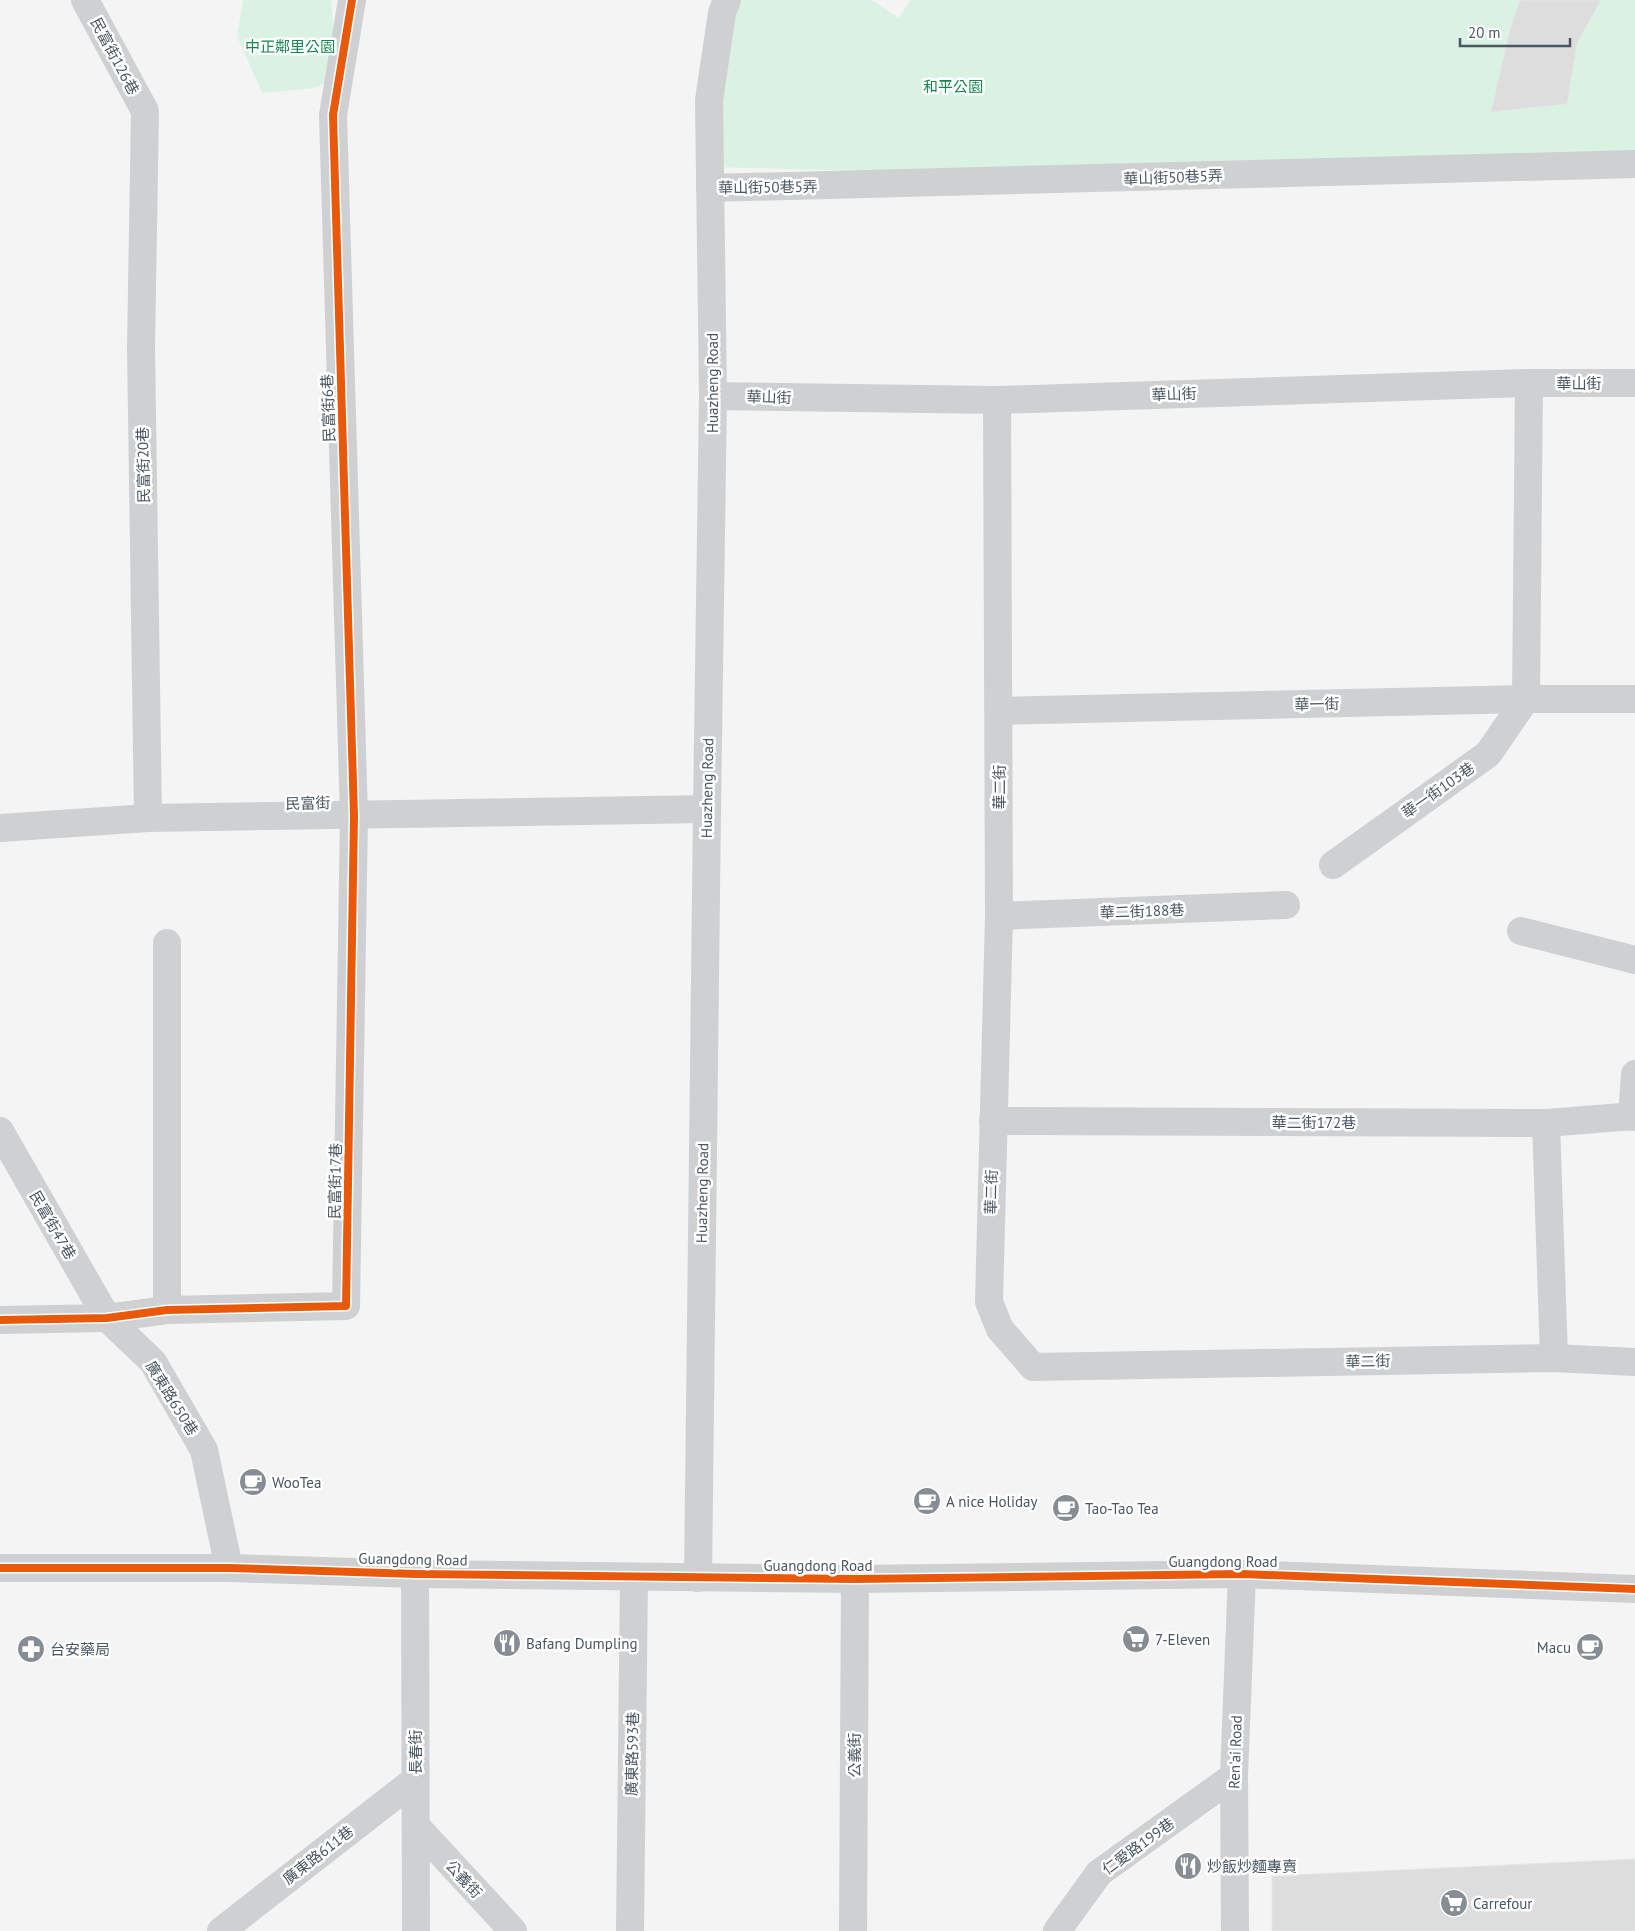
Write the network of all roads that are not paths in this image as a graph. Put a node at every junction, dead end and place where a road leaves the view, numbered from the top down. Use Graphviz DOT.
graph roads {
  1 [pos="85,0"];
  2 [pos="352,0"];
  3 [pos="727,0"];
  4 [pos="145,111"];
  5 [pos="1635,164"];
  6 [pos="710,188"];
  7 [pos="1529,383"];
  8 [pos="1635,383"];
  9 [pos="713,396"];
  10 [pos="997,400"];
  11 [pos="1526,699"];
  12 [pos="1635,700"];
  13 [pos="999,712"];
  14 [pos="706,809"];
  15 [pos="354,816"];
  16 [pos="148,818"];
  17 [pos="0,828"];
  18 [pos="1333,865"];
  19 [pos="1286,905"];
  20 [pos="999,916"];
  21 [pos="1521,932"];
  22 [pos="167,943"];
  23 [pos="1635,960"];
  24 [pos="1635,1074"];
  25 [pos="1634,1117"];
  26 [pos="993,1121"];
  27 [pos="1546,1123"];
  28 [pos="0,1132"];
  29 [pos="167,1310"];
  30 [pos="107,1318"];
  31 [pos="0,1320"];
  32 [pos="1554,1358"];
  33 [pos="1635,1362"];
  34 [pos="0,1568"];
  35 [pos="229,1568"];
  36 [pos="415,1574"];
  37 [pos="1242,1574"];
  38 [pos="634,1576"];
  39 [pos="698,1578"];
  40 [pos="855,1579"];
  41 [pos="1635,1589"];
  42 [pos="1234,1776"];
  43 [pos="415,1780"];
  44 [pos="416,1826"];
  45 [pos="221,1931"];
  46 [pos="416,1931"];
  47 [pos="513,1931"];
  48 [pos="630,1931"];
  49 [pos="853,1931"];
  50 [pos="1057,1931"];
  51 [pos="1235,1931"];
  1 -- 4 [label="street, 民富街126巷"];
  2 -- 15 [label="street, 民富街6巷"];
  3 -- 6 [label="street, Huazheng Road"];
  4 -- 16 [label="street, 民富街20巷"];
  5 -- 6 [label="street, 華山街50巷5弄"];
  6 -- 9 [label="street, Huazheng Road"];
  7 -- 8 [label="street, 華山街"];
  7 -- 10 [label="street, 華山街"];
  7 -- 11 [label="street"];
  9 -- 10 [label="street, 華山街"];
  9 -- 14 [label="street, Huazheng Road"];
  10 -- 13 [label="street, 華二街"];
  11 -- 12 [label="street, 華一街"];
  11 -- 13 [label="street, 華一街"];
  11 -- 18 [label="street, 華一街103巷"];
  13 -- 20 [label="street, 華二街"];
  14 -- 15 [label="street, 民富街"];
  14 -- 39 [label="street, Huazheng Road"];
  15 -- 16 [label="street, 民富街"];
  15 -- 29 [label="street, 民富街17巷"];
  16 -- 17 [label="street, 民富街"];
  19 -- 20 [label="street, 華二街188巷"];
  20 -- 26 [label="street, 華二街"];
  21 -- 23 [label="street"];
  22 -- 29 [label="street"];
  24 -- 25 [label="street"];
  25 -- 27 [label="street, 華二街172巷"];
  26 -- 27 [label="street, 華二街172巷"];
  26 -- 32 [label="street, 華二街"];
  27 -- 32 [label="street"];
  28 -- 30 [label="street, 民富街47巷"];
  29 -- 30 [label="street, 民富街17巷"];
  30 -- 31 [label="street"];
  30 -- 35 [label="street, 廣東路650巷"];
  32 -- 33 [label="street, 華二街"];
  34 -- 35 [label="street, Guangdong Road"];
  35 -- 36 [label="street, Guangdong Road"];
  36 -- 38 [label="street, Guangdong Road"];
  36 -- 43 [label="street, 長春街"];
  37 -- 40 [label="street, Guangdong Road"];
  37 -- 41 [label="street, Guangdong Road"];
  37 -- 42 [label="street, Ren'ai Road"];
  38 -- 39 [label="street, Guangdong Road"];
  38 -- 48 [label="street, 廣東路593巷"];
  39 -- 40 [label="street, Guangdong Road"];
  40 -- 49 [label="street, 公義街"];
  42 -- 50 [label="street, 仁愛路199巷"];
  42 -- 51 [label="street, Ren'ai Road"];
  43 -- 44 [label="street, 長春街"];
  43 -- 45 [label="street, 廣東路611巷"];
  44 -- 46 [label="street, 長春街"];
  44 -- 47 [label="street, 公義街"];
}
